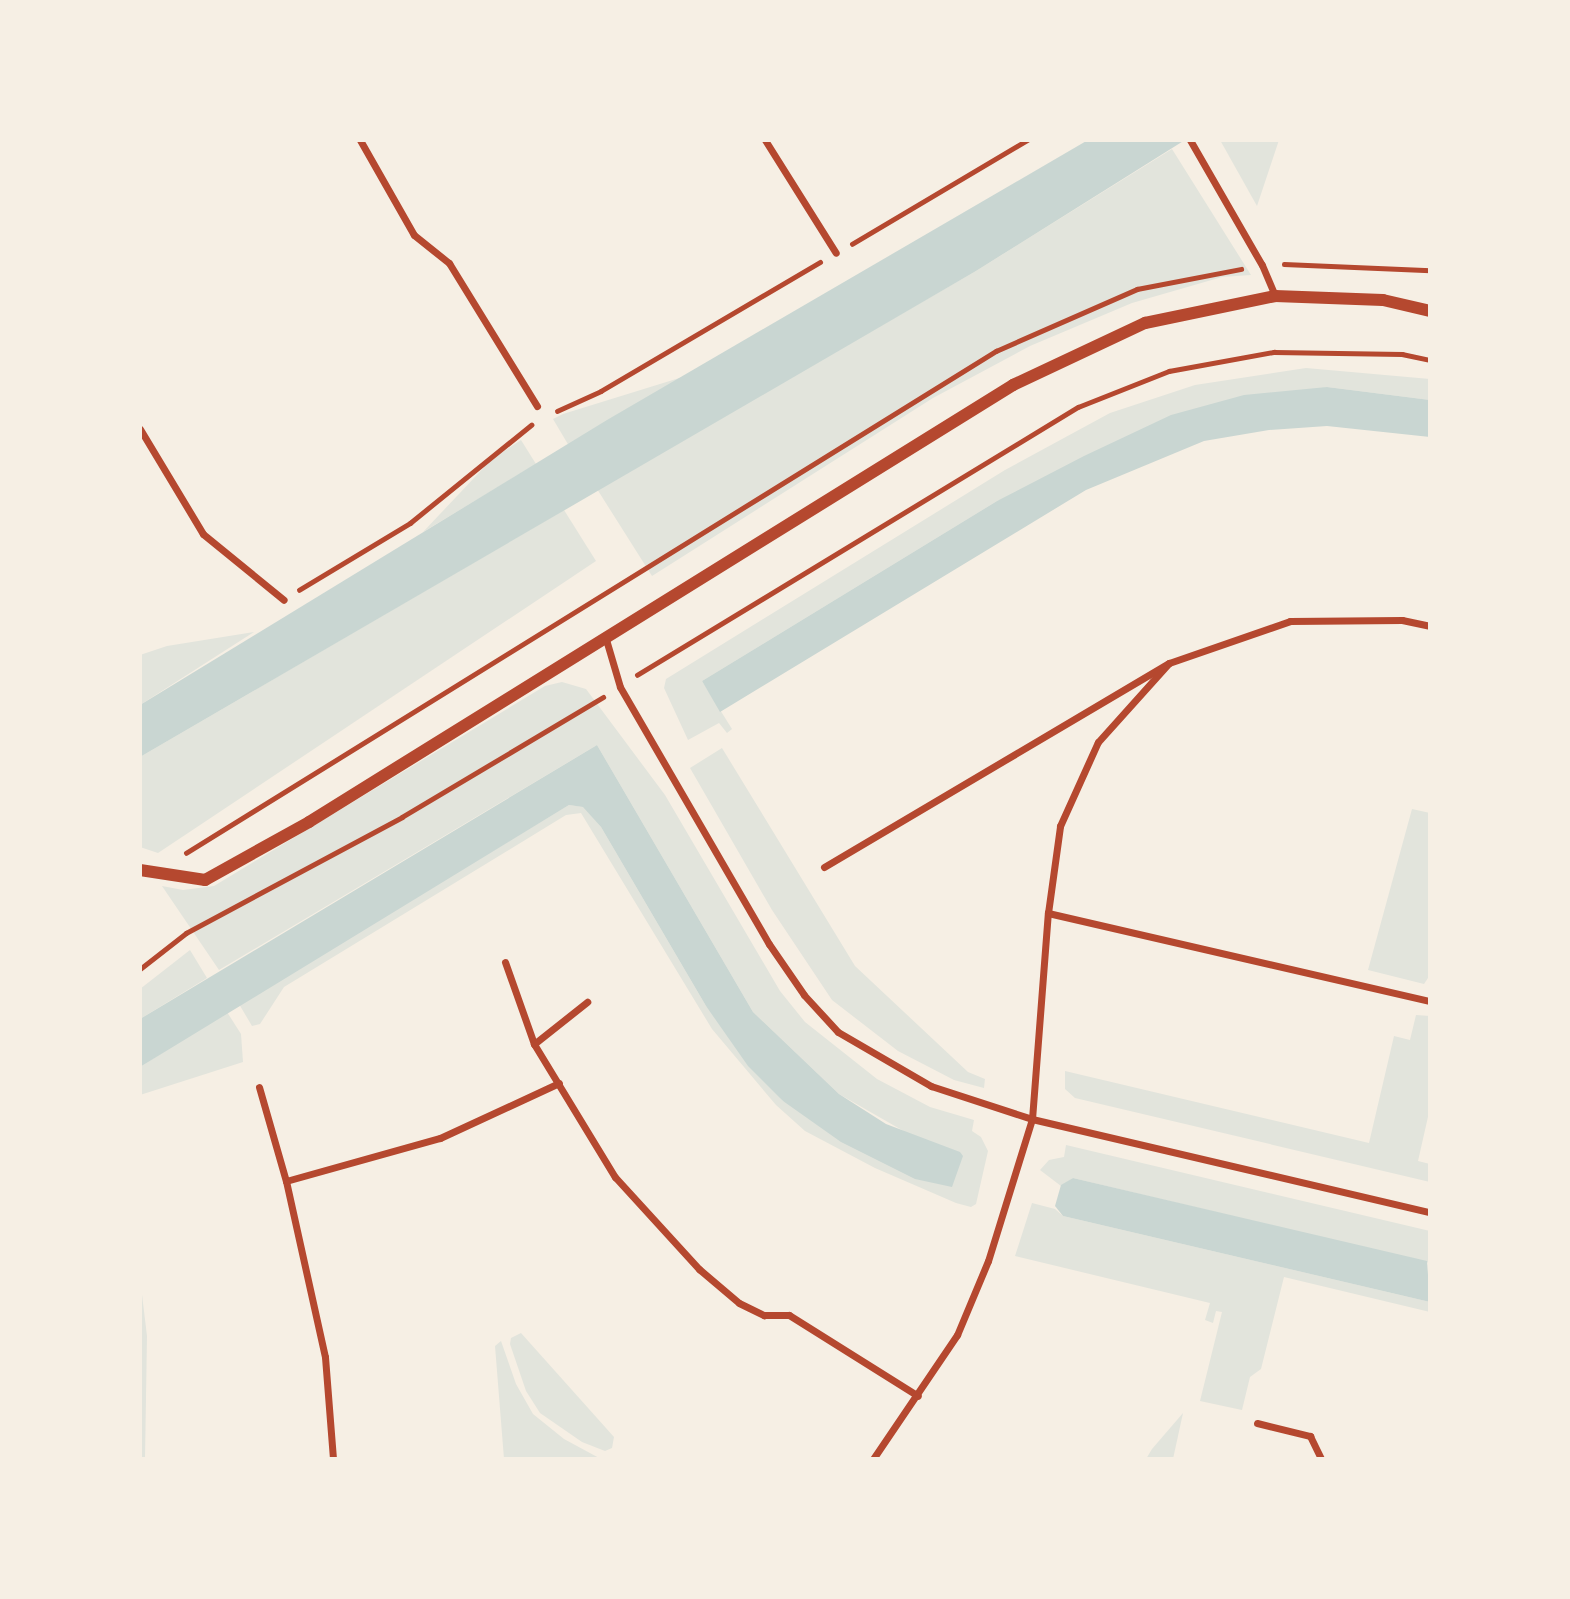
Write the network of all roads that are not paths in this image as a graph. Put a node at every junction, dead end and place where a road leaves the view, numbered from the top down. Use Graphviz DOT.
graph roads {
  1 [pos="360,140"];
  2 [pos="765,140"];
  3 [pos="1193,144"];
  4 [pos="836,253"];
  5 [pos="1275,296"];
  6 [pos="1430,311"];
  7 [pos="537,406"];
  8 [pos="140,429"];
  9 [pos="284,600"];
  10 [pos="1430,626"];
  11 [pos="605,635"];
  12 [pos="1169,663"];
  13 [pos="824,867"];
  14 [pos="140,870"];
  15 [pos="1048,913"];
  16 [pos="505,962"];
  17 [pos="587,1002"];
  18 [pos="1429,1002"];
  19 [pos="534,1044"];
  20 [pos="559,1083"];
  21 [pos="259,1087"];
  22 [pos="1032,1119"];
  23 [pos="286,1181"];
  24 [pos="1430,1212"];
  25 [pos="918,1396"];
  26 [pos="1257,1423"];
  27 [pos="333,1459"];
  28 [pos="873,1459"];
  29 [pos="1321,1459"];
  1 -- 7 [label="street"];
  2 -- 4 [label="street"];
  3 -- 5 [label="street"];
  5 -- 6 [label="street"];
  5 -- 11 [label="street"];
  8 -- 9 [label="street"];
  10 -- 12 [label="street"];
  11 -- 14 [label="street"];
  11 -- 22 [label="street"];
  12 -- 13 [label="street"];
  12 -- 15 [label="street"];
  15 -- 18 [label="street"];
  15 -- 22 [label="street"];
  16 -- 19 [label="street"];
  17 -- 19 [label="street"];
  19 -- 20 [label="street"];
  20 -- 23 [label="street"];
  20 -- 25 [label="street"];
  21 -- 23 [label="street"];
  22 -- 24 [label="street"];
  22 -- 25 [label="street"];
  23 -- 27 [label="street"];
  25 -- 28 [label="street"];
  26 -- 29 [label="street"];
}
